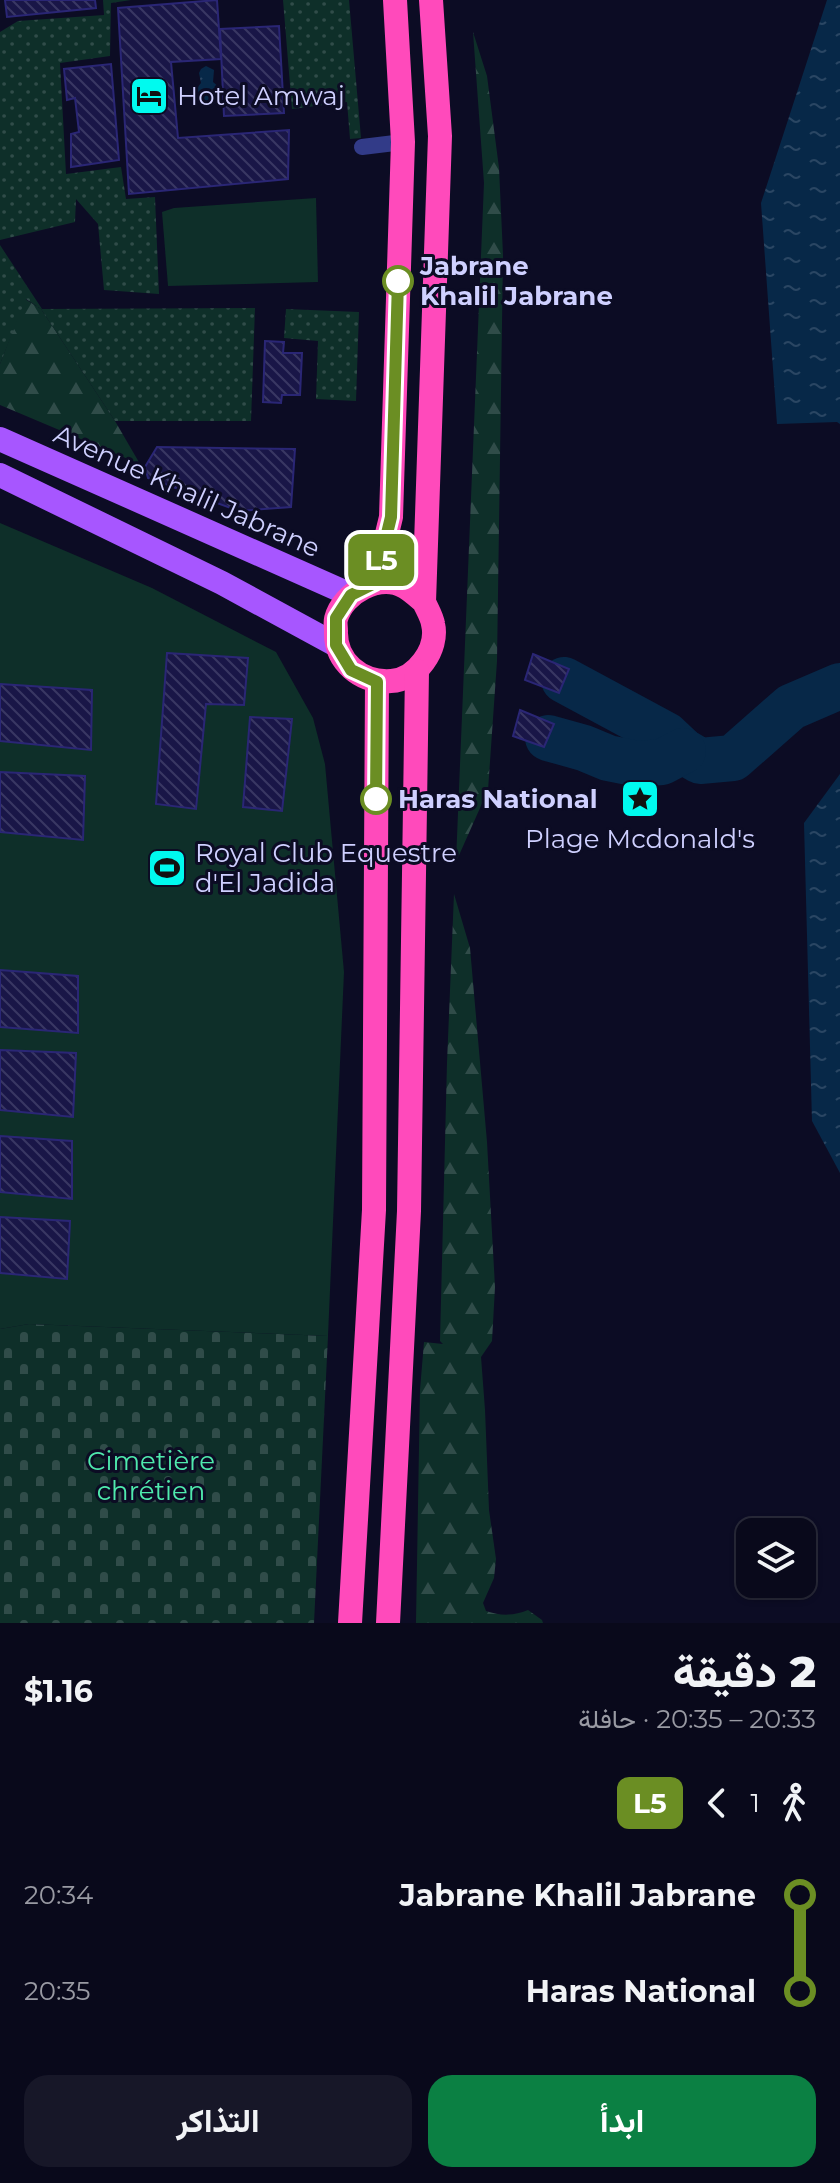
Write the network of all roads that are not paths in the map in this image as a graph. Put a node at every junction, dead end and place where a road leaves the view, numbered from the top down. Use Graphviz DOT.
graph roads {
  1 [pos="395,0"];
  2 [pos="431,0"];
  3 [pos="403,142"];
  4 [pos="362,147"];
  5 [pos="0,439"];
  6 [pos="0,475"];
  7 [pos="375,583"];
  8 [pos="351,595"];
  9 [pos="424,602"];
  10 [pos="336,645"];
  11 [pos="417,671"];
  12 [pos="377,682"];
  13 [pos="374,1210"];
  14 [pos="409,1211"];
  15 [pos="350,1623"];
  16 [pos="388,1623"];
  1 -- 3 [label="highway"];
  2 -- 9 [label="highway"];
  3 -- 4 [label="street"];
  3 -- 7 [label="highway"];
  5 -- 8 [label="main road, Avenue Khalil Jabrane"];
  6 -- 10 [label="main road"];
  7 -- 8 [label="highway"];
  7 -- 9 [label="highway"];
  8 -- 10 [label="highway"];
  9 -- 11 [label="highway"];
  10 -- 12 [label="highway"];
  11 -- 12 [label="highway"];
  11 -- 14 [label="highway"];
  12 -- 13 [label="highway"];
  13 -- 14 [label="highway"];
  13 -- 15 [label="highway"];
  14 -- 16 [label="highway"];
}
